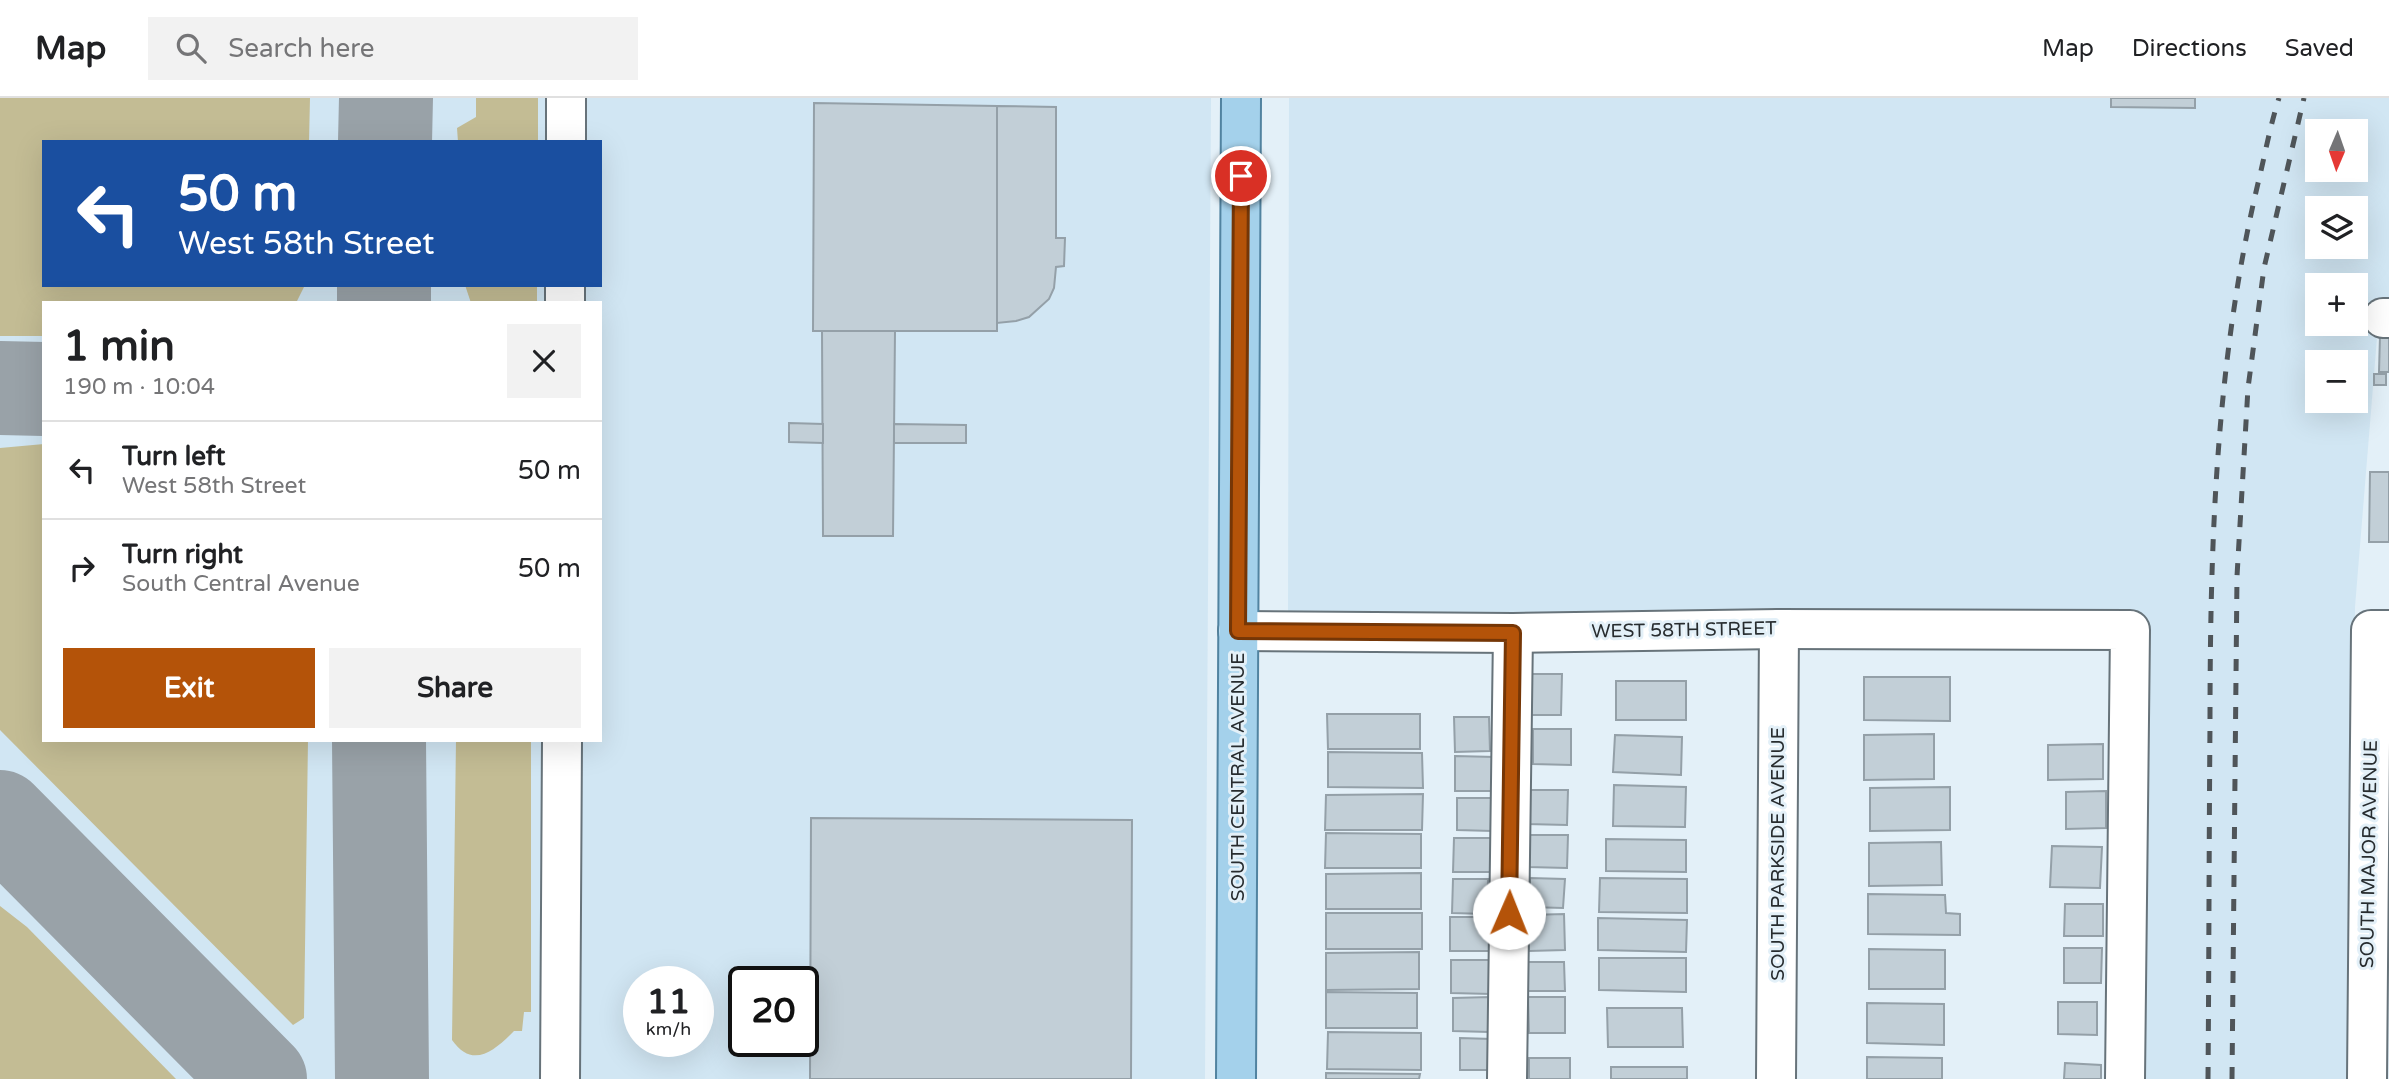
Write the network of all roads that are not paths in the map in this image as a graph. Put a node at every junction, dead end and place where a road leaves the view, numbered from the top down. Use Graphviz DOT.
graph roads {
  1 [pos="566,98"];
  2 [pos="1241,98"];
  3 [pos="566,140"];
  4 [pos="1779,629"];
  5 [pos="2380,630"];
  6 [pos="1238,631"];
  7 [pos="1513,633"];
  8 [pos="562,742"];
  9 [pos="560,1079"];
  10 [pos="1237,1079"];
  11 [pos="1507,1079"];
  12 [pos="1776,1079"];
  13 [pos="2124,1079"];
  14 [pos="2367,1079"];
  1 -- 3 [label="street"];
  2 -- 6 [label="main road, SOUTH CENTRAL AVENUE"];
  4 -- 7 [label="street, WEST 58TH STREET"];
  4 -- 12 [label="street, SOUTH PARKSIDE AVENUE"];
  4 -- 13 [label="street, WEST 58TH STREET"];
  5 -- 14 [label="street, SOUTH MAJOR AVENUE"];
  6 -- 7 [label="street, WEST 58TH STREET"];
  6 -- 10 [label="main road, SOUTH CENTRAL AVENUE"];
  7 -- 11 [label="street"];
  8 -- 9 [label="street"];
}
